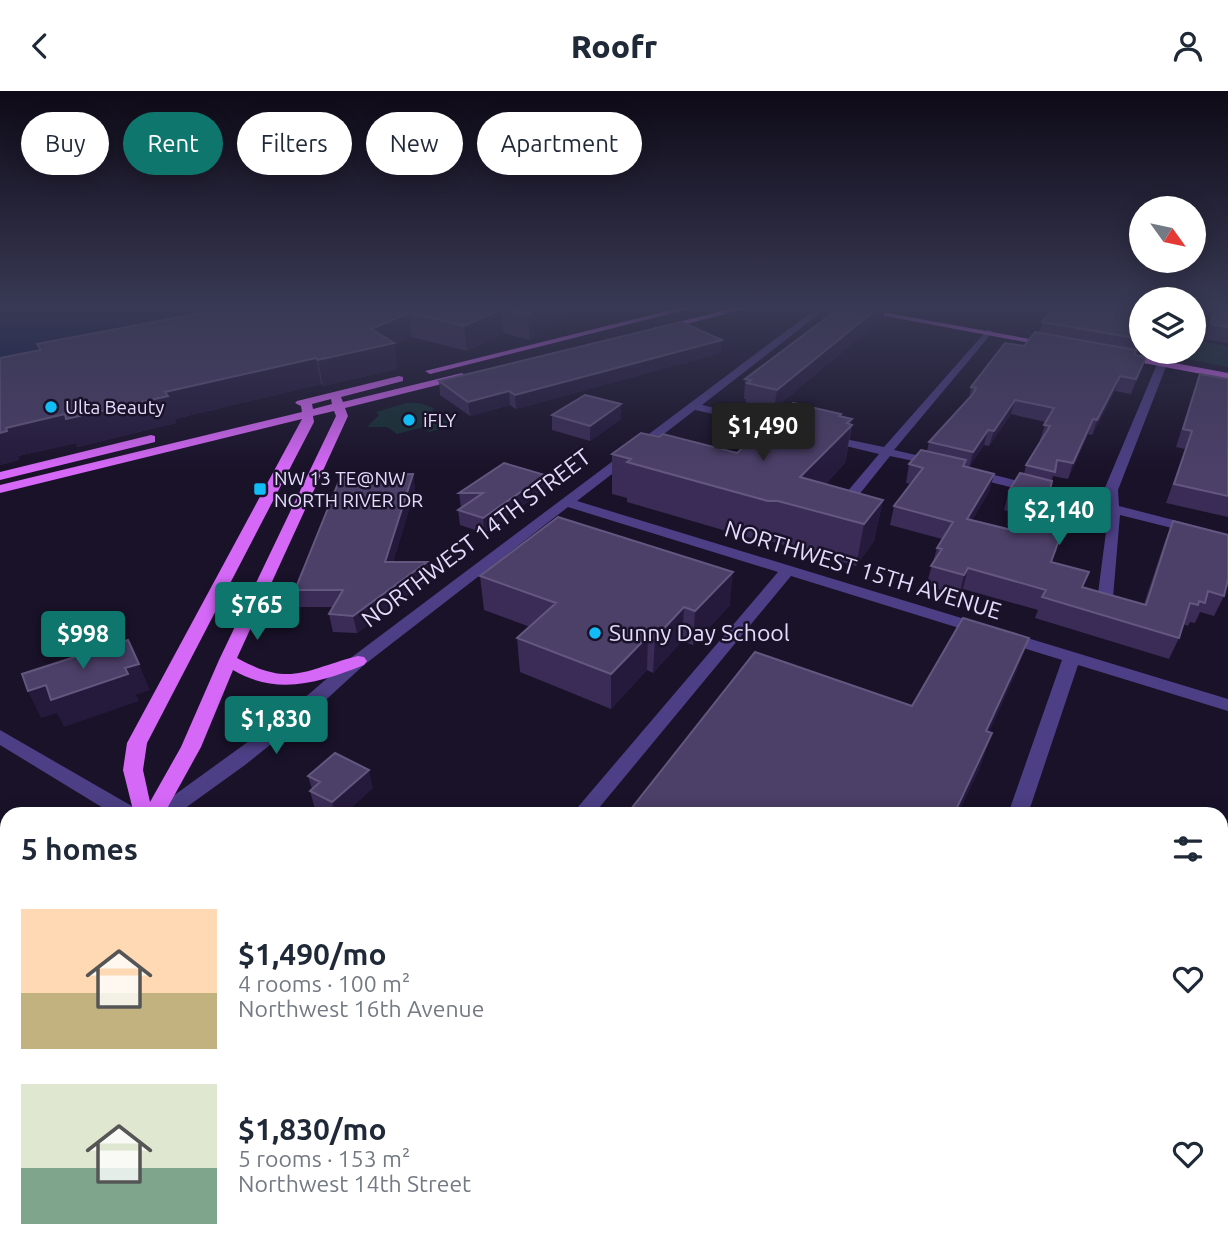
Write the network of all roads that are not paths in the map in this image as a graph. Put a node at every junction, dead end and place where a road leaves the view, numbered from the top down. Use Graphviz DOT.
graph roads {
  1 [pos="469,361"];
  2 [pos="505,361"];
  3 [pos="751,361"];
  4 [pos="963,361"];
  5 [pos="1157,364"];
  6 [pos="1182,364"];
  7 [pos="472,374"];
  8 [pos="1228,376"];
  9 [pos="449,379"];
  10 [pos="337,400"];
  11 [pos="692,406"];
  12 [pos="307,407"];
  13 [pos="887,452"];
  14 [pos="0,476"];
  15 [pos="0,489"];
  16 [pos="565,502"];
  17 [pos="841,508"];
  18 [pos="1112,508"];
  19 [pos="1228,538"];
  20 [pos="787,571"];
  21 [pos="1104,608"];
  22 [pos="1072,657"];
  23 [pos="228,660"];
  24 [pos="358,661"];
  25 [pos="1228,705"];
  26 [pos="0,736"];
  27 [pos="118,807"];
  28 [pos="141,807"];
  29 [pos="158,807"];
  30 [pos="171,807"];
  31 [pos="588,807"];
  32 [pos="1020,807"];
  1 -- 10 [label="main road"];
  2 -- 9 [label="main road"];
  3 -- 11 [label="street, NORTHWEST 14TH STREET"];
  4 -- 13 [label="street"];
  5 -- 18 [label="street"];
  6 -- 8 [label="main road"];
  7 -- 9 [label="main road"];
  9 -- 10 [label="main road"];
  10 -- 12 [label="main road"];
  10 -- 23 [label="main road"];
  11 -- 13 [label="street"];
  11 -- 16 [label="street, NORTHWEST 14TH STREET"];
  12 -- 14 [label="main road"];
  12 -- 15 [label="main road"];
  12 -- 28 [label="main road"];
  13 -- 17 [label="street"];
  13 -- 18 [label="street"];
  16 -- 20 [label="street, NORTHWEST 15TH AVENUE"];
  16 -- 24 [label="street, NORTHWEST 14TH STREET"];
  18 -- 19 [label="street"];
  18 -- 21 [label="street"];
  20 -- 22 [label="street, NORTHWEST 15TH AVENUE"];
  20 -- 31 [label="street"];
  22 -- 25 [label="street, NORTHWEST 15TH AVENUE"];
  22 -- 32 [label="street"];
  23 -- 24 [label="main road"];
  23 -- 29 [label="main road"];
  24 -- 30 [label="street, NORTHWEST 14TH STREET"];
  26 -- 27 [label="street"];
}
